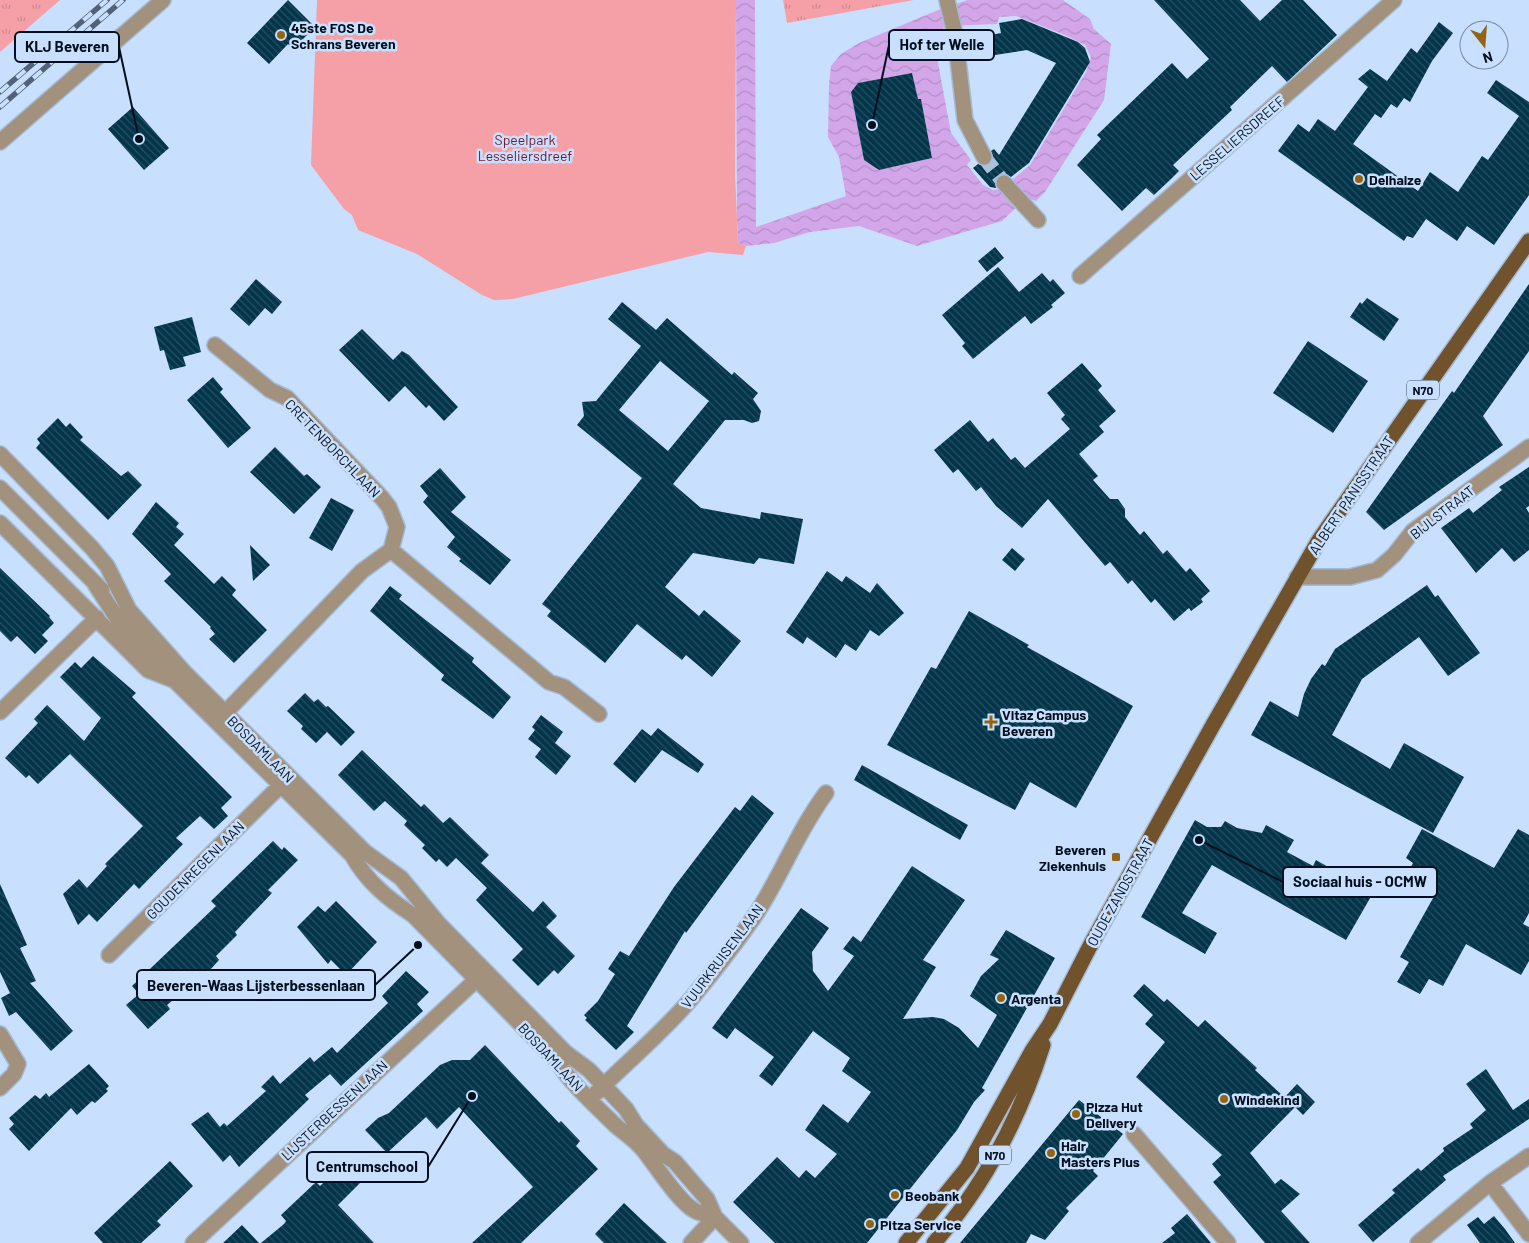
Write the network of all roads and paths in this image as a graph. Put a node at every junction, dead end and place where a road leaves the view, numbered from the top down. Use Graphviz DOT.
graph roads {
  1 [pos="162,0"];
  2 [pos="1394,0"];
  3 [pos="948,3"];
  4 [pos="0,142"];
  5 [pos="984,157"];
  6 [pos="1005,184"];
  7 [pos="1038,220"];
  8 [pos="1529,241"];
  9 [pos="1080,276"];
  10 [pos="215,345"];
  11 [pos="1529,447"];
  12 [pos="0,454"];
  13 [pos="0,488"];
  14 [pos="0,523"];
  15 [pos="391,550"];
  16 [pos="1297,577"];
  17 [pos="95,584"];
  18 [pos="129,610"];
  19 [pos="97,618"];
  20 [pos="173,679"];
  21 [pos="0,712"];
  22 [pos="225,713"];
  23 [pos="599,714"];
  24 [pos="1193,761"];
  25 [pos="281,785"];
  26 [pos="826,793"];
  27 [pos="401,878"];
  28 [pos="385,895"];
  29 [pos="109,955"];
  30 [pos="477,979"];
  31 [pos="1050,1024"];
  32 [pos="0,1034"];
  33 [pos="603,1086"];
  34 [pos="0,1088"];
  35 [pos="591,1099"];
  36 [pos="1134,1134"];
  37 [pos="1529,1156"];
  38 [pos="1490,1182"];
  39 [pos="715,1218"];
  40 [pos="1529,1234"];
  41 [pos="193,1243"];
  42 [pos="691,1243"];
  43 [pos="741,1243"];
  44 [pos="906,1243"];
  45 [pos="934,1243"];
  46 [pos="1228,1243"];
  47 [pos="1418,1243"];
  1 -- 4 [label="street"];
  2 -- 9 [label="street, LESSELIERSDREEF"];
  3 -- 5 [label="street"];
  6 -- 7 [label="street"];
  8 -- 16 [label="main road, ALBERT PANISSTRAAT / N70"];
  10 -- 15 [label="street, CRETENBORCHLAAN"];
  11 -- 16 [label="street, BIJLSTRAAT"];
  12 -- 18 [label="street, BOSDAMLAAN"];
  13 -- 17 [label="street, BOSDAMLAAN"];
  14 -- 19 [label="street, BOSDAMLAAN"];
  15 -- 22 [label="street"];
  15 -- 23 [label="street"];
  16 -- 24 [label="main road, ALBERT PANISSTRAAT / N70"];
  17 -- 18 [label="street, BOSDAMLAAN"];
  17 -- 20 [label="street, BOSDAMLAAN"];
  18 -- 22 [label="street, BOSDAMLAAN"];
  19 -- 20 [label="street, BOSDAMLAAN"];
  19 -- 21 [label="street"];
  20 -- 25 [label="street, BOSDAMLAAN"];
  22 -- 27 [label="street, BOSDAMLAAN"];
  24 -- 31 [label="main road, OUDE ZANDSTRAAT / N70"];
  25 -- 28 [label="street, BOSDAMLAAN"];
  25 -- 29 [label="street, GOUDENREGENLAAN"];
  26 -- 33 [label="street, VUURKRUISENLAAN"];
  27 -- 28 [label="street"];
  27 -- 33 [label="street, BOSDAMLAAN"];
  28 -- 30 [label="street, BOSDAMLAAN"];
  30 -- 35 [label="street, BOSDAMLAAN"];
  30 -- 41 [label="street, LIJSTERBESSENLAAN"];
  31 -- 44 [label="main road, OUDE ZANDSTRAAT / N70"];
  31 -- 45 [label="main road, OUDE ZANDSTRAAT / N70"];
  32 -- 34 [label="street"];
  33 -- 35 [label="street, VUURKRUISENLAAN"];
  33 -- 39 [label="street, BOSDAMLAAN"];
  35 -- 39 [label="street, BOSDAMLAAN"];
  36 -- 46 [label="street"];
  37 -- 38 [label="street"];
  38 -- 40 [label="street"];
  38 -- 47 [label="street"];
  39 -- 42 [label="street"];
  39 -- 43 [label="street, BOSDAMLAAN"];
}
